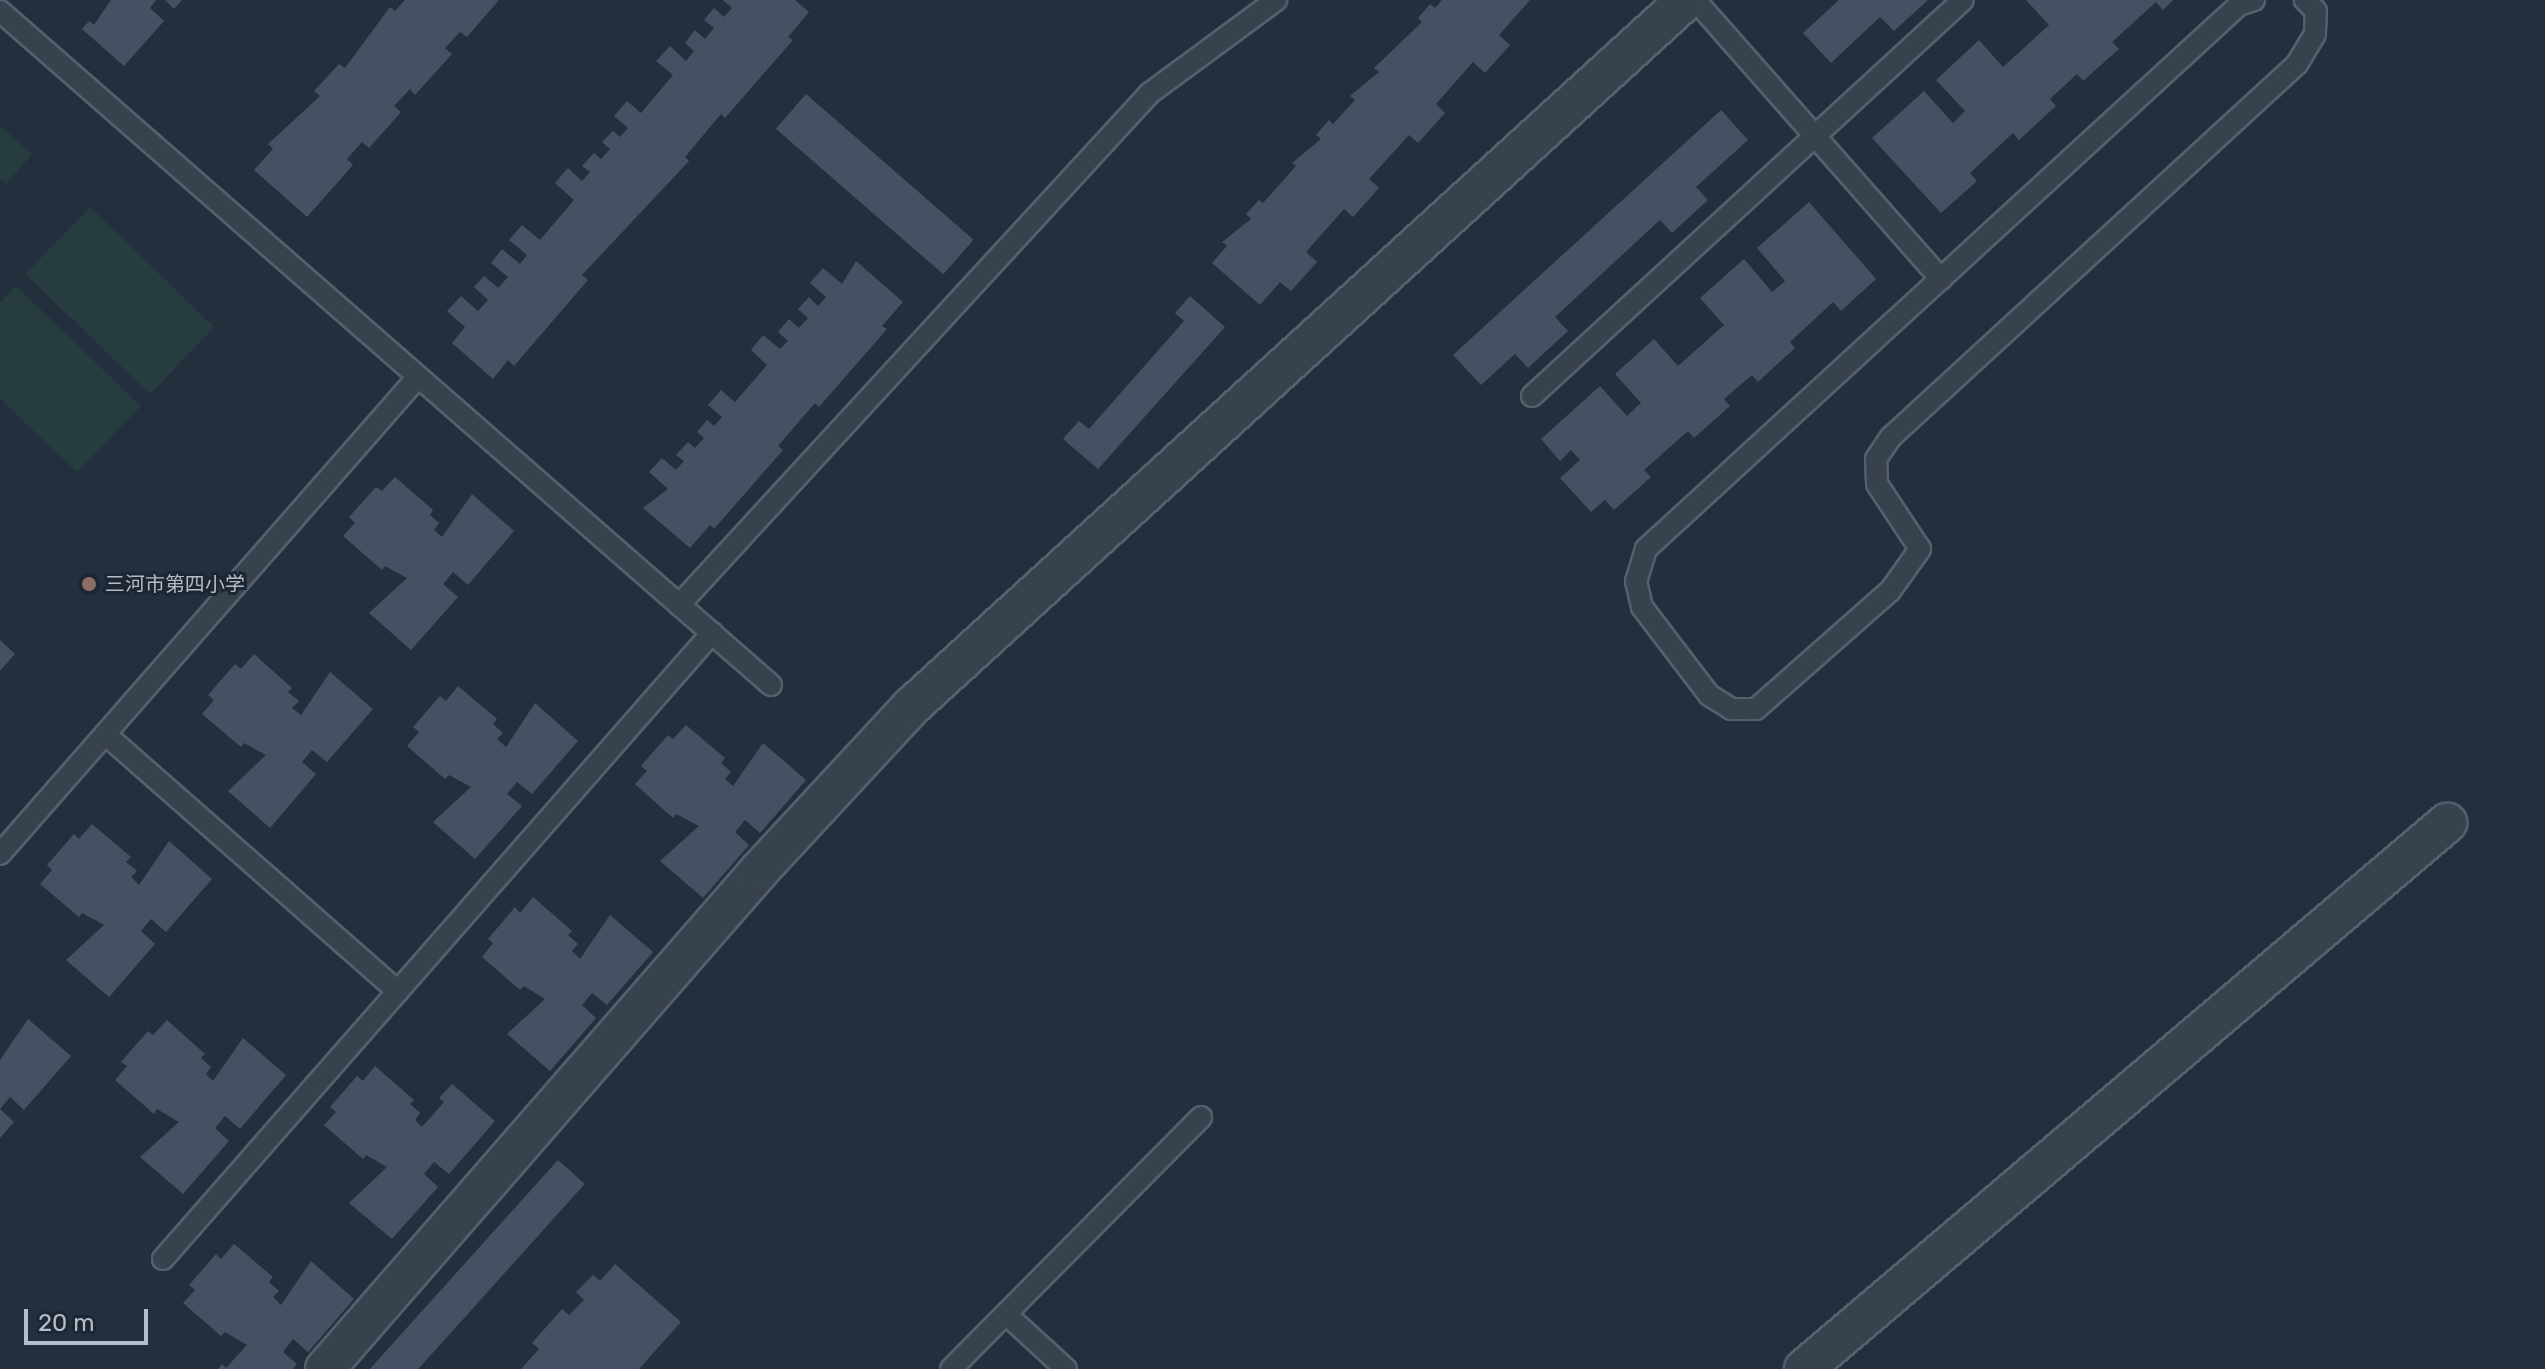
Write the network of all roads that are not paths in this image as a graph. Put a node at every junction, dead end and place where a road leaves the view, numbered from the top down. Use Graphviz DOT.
graph roads {
  1 [pos="1276,0"];
  2 [pos="1686,0"];
  3 [pos="1695,0"];
  4 [pos="1963,0"];
  5 [pos="2254,0"];
  6 [pos="2316,4"];
  7 [pos="0,11"];
  8 [pos="1815,136"];
  9 [pos="1941,279"];
  10 [pos="418,377"];
  11 [pos="1532,396"];
  12 [pos="679,605"];
  13 [pos="712,633"];
  14 [pos="771,685"];
  15 [pos="105,734"];
  16 [pos="2447,823"];
  17 [pos="0,854"];
  18 [pos="398,991"];
  19 [pos="1201,1117"];
  20 [pos="163,1259"];
  21 [pos="1007,1315"];
  22 [pos="325,1369"];
  23 [pos="951,1369"];
  24 [pos="1066,1369"];
  25 [pos="1804,1369"];
  1 -- 12 [label="lane"];
  2 -- 22 [label="street"];
  3 -- 8 [label="lane"];
  4 -- 8 [label="lane"];
  5 -- 9 [label="lane"];
  6 -- 9 [label="lane"];
  7 -- 10 [label="lane"];
  8 -- 9 [label="lane"];
  8 -- 11 [label="lane"];
  10 -- 12 [label="lane"];
  10 -- 15 [label="lane"];
  12 -- 13 [label="lane"];
  13 -- 14 [label="lane"];
  13 -- 18 [label="lane"];
  15 -- 17 [label="lane"];
  15 -- 18 [label="lane"];
  16 -- 25 [label="street"];
  18 -- 20 [label="lane"];
  19 -- 21 [label="lane"];
  21 -- 23 [label="lane"];
  21 -- 24 [label="lane"];
}
